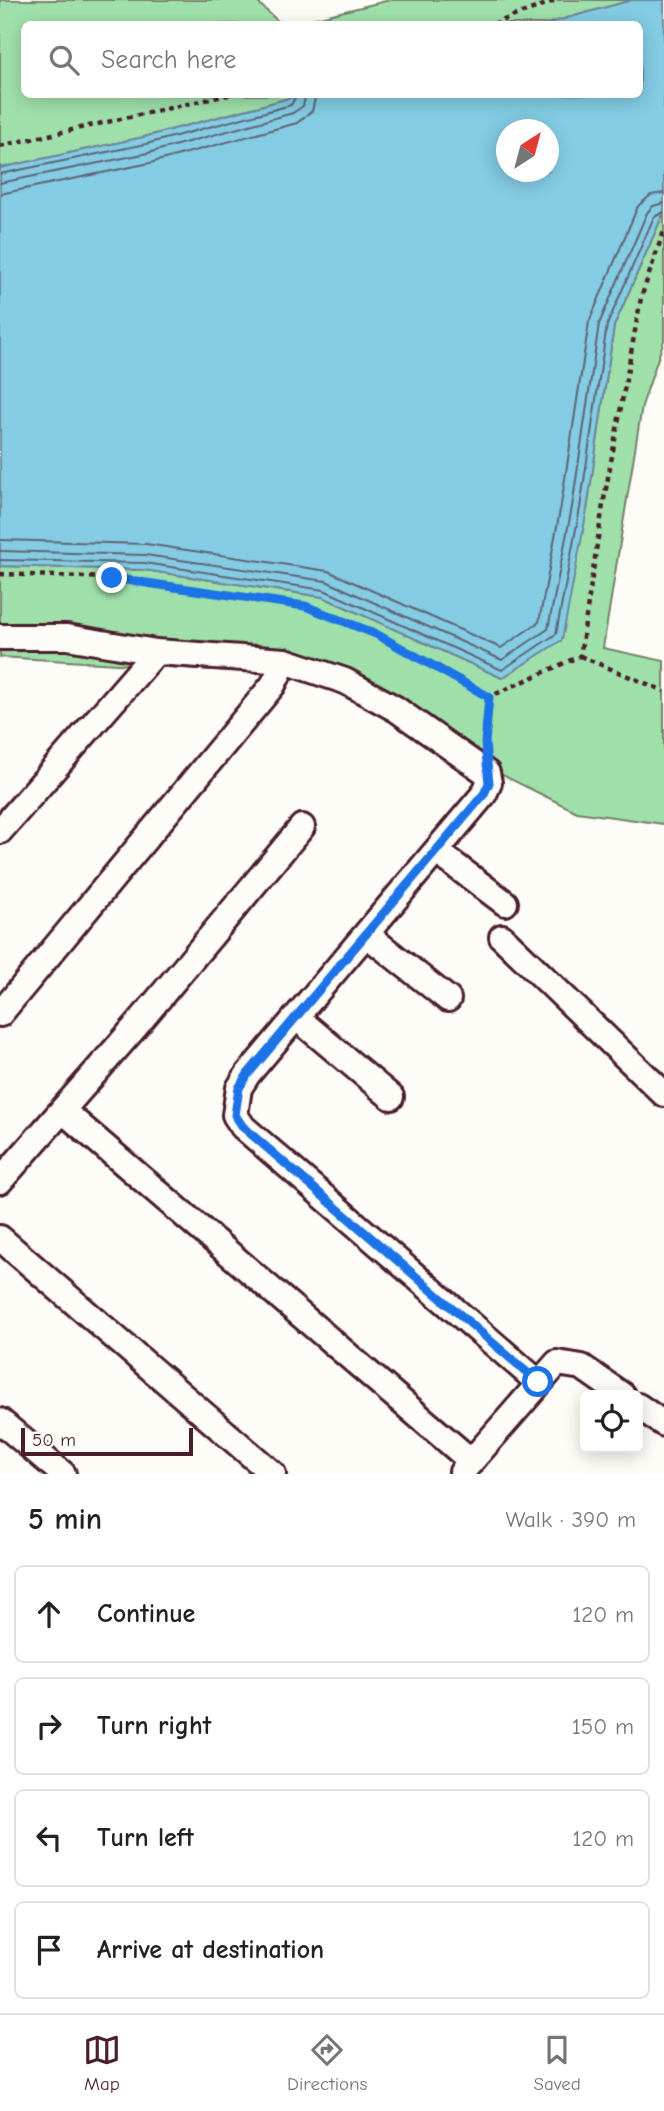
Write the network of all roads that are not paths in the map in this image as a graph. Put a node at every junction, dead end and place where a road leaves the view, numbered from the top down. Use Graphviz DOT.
graph roads {
  1 [pos="8,637"];
  2 [pos="156,652"];
  3 [pos="0,658"];
  4 [pos="285,661"];
  5 [pos="302,827"];
  6 [pos="0,831"];
  7 [pos="436,851"];
  8 [pos="505,904"];
  9 [pos="366,934"];
  10 [pos="502,937"];
  11 [pos="448,999"];
  12 [pos="0,1014"];
  13 [pos="296,1017"];
  14 [pos="664,1094"];
  15 [pos="391,1097"];
  16 [pos="62,1110"];
  17 [pos="0,1181"];
  18 [pos="0,1238"];
  19 [pos="538,1382"];
  20 [pos="615,1390"];
  21 [pos="643,1409"];
  22 [pos="0,1421"];
  23 [pos="664,1424"];
  24 [pos="465,1468"];
  25 [pos="63,1474"];
  26 [pos="273,1474"];
  1 -- 2 [label="street"];
  1 -- 3 [label="street"];
  2 -- 4 [label="street"];
  2 -- 6 [label="street"];
  4 -- 7 [label="street"];
  4 -- 12 [label="street"];
  5 -- 16 [label="street"];
  7 -- 8 [label="street"];
  7 -- 9 [label="street"];
  9 -- 11 [label="street"];
  9 -- 13 [label="street"];
  10 -- 14 [label="street"];
  13 -- 15 [label="street"];
  13 -- 19 [label="street"];
  16 -- 17 [label="street"];
  16 -- 24 [label="street"];
  18 -- 26 [label="street"];
  19 -- 20 [label="street"];
  19 -- 24 [label="street"];
  21 -- 23 [label="street"];
  22 -- 25 [label="street"];
}
